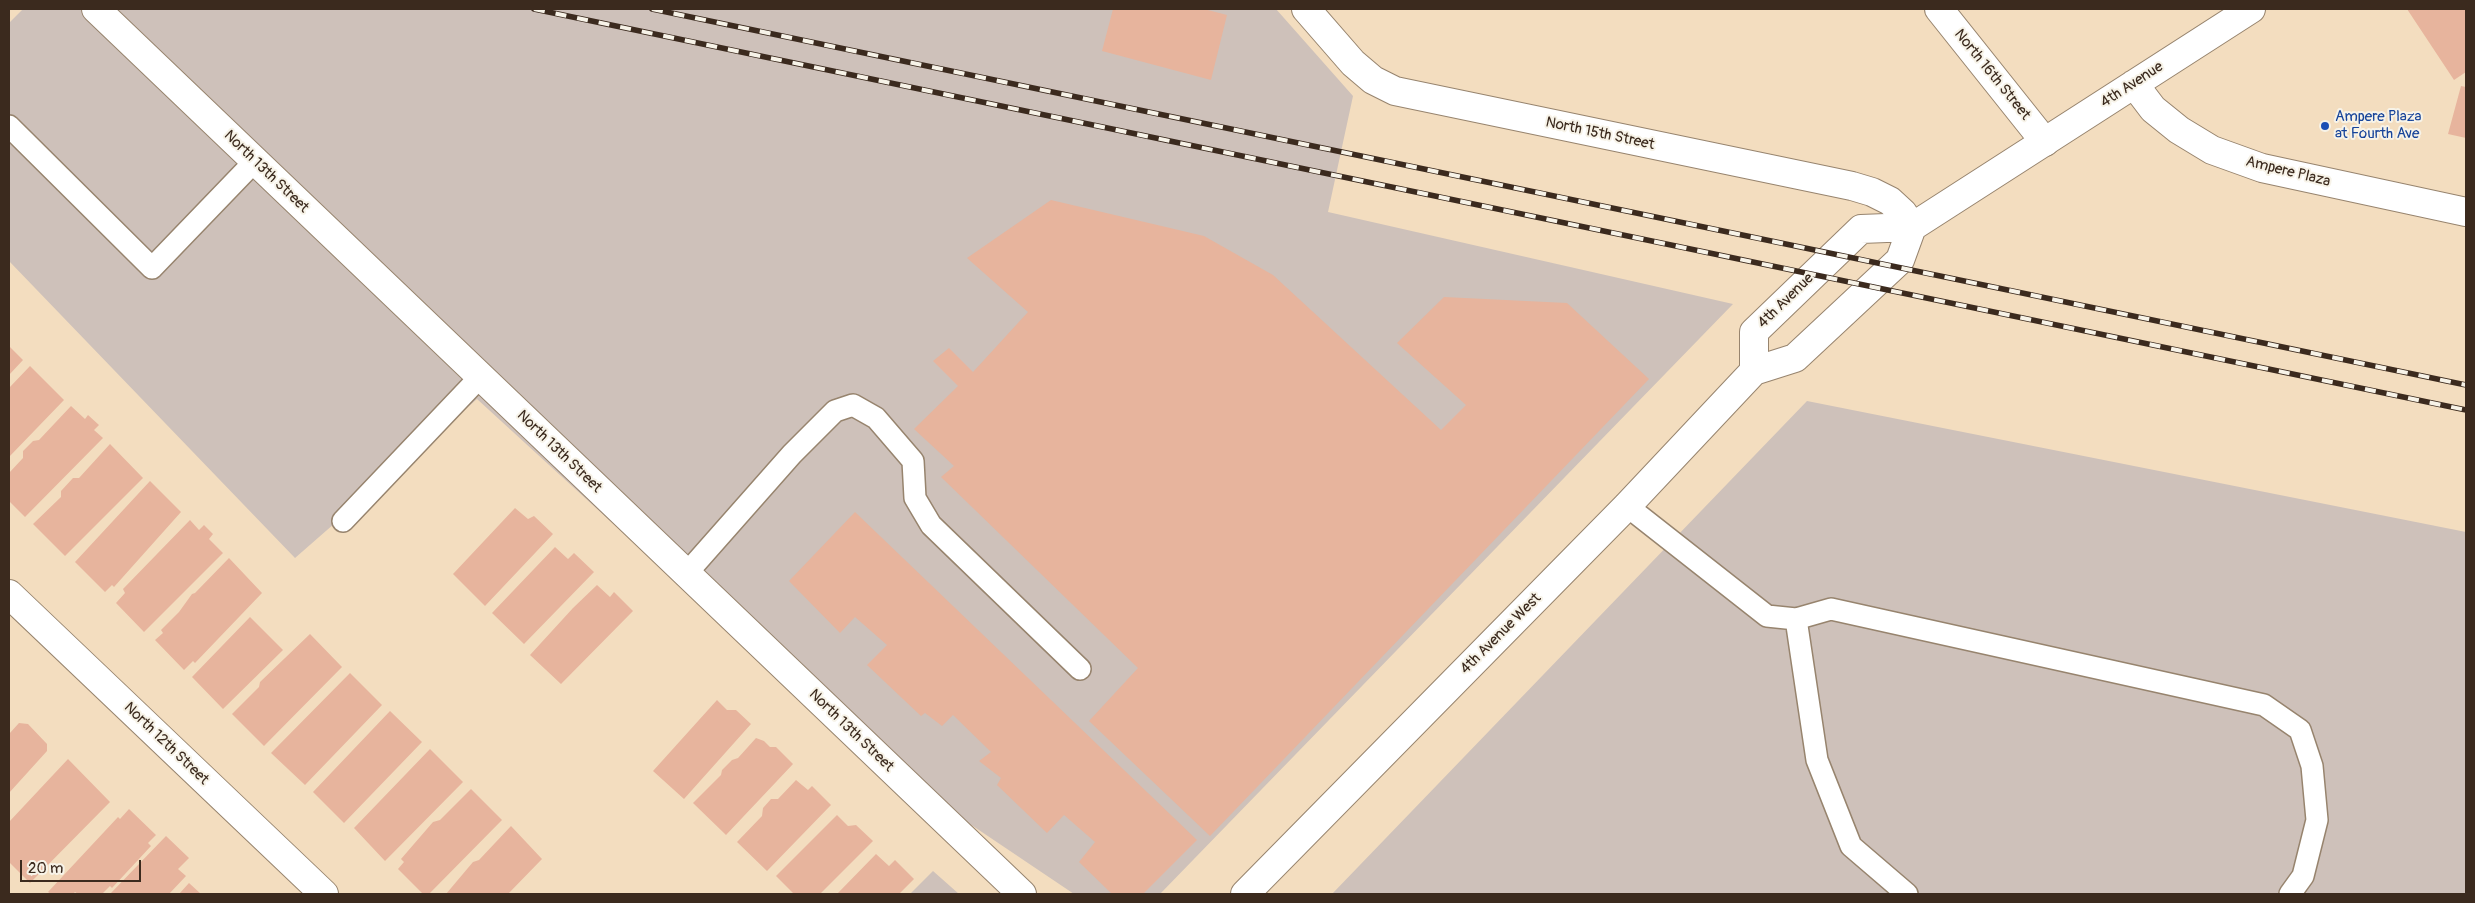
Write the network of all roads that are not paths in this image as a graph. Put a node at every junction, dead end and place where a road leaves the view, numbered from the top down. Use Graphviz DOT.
graph roads {
  1 [pos="96,9"];
  2 [pos="1306,9"];
  3 [pos="1939,9"];
  4 [pos="2251,9"];
  5 [pos="2134,84"];
  6 [pos="9,126"];
  7 [pos="2046,142"];
  8 [pos="255,161"];
  9 [pos="2466,212"];
  10 [pos="1912,227"];
  11 [pos="1754,371"];
  12 [pos="480,377"];
  13 [pos="1627,506"];
  14 [pos="344,522"];
  15 [pos="686,574"];
  16 [pos="9,594"];
  17 [pos="1796,619"];
  18 [pos="1080,669"];
  19 [pos="324,894"];
  20 [pos="1022,894"];
  21 [pos="1245,894"];
  22 [pos="1908,894"];
  23 [pos="2290,894"];
  1 -- 8 [label="street, North 13th Street"];
  2 -- 10 [label="street, North 15th Street"];
  3 -- 7 [label="street, North 16th Street"];
  4 -- 5 [label="street, 4th Avenue"];
  5 -- 7 [label="street, 4th Avenue"];
  5 -- 9 [label="street, Ampere Plaza"];
  6 -- 8 [label="lane"];
  7 -- 10 [label="street, 4th Avenue"];
  8 -- 12 [label="street, North 13th Street"];
  10 -- 11 [label="street"];
  10 -- 11 [label="street, 4th Avenue"];
  11 -- 13 [label="street, 4th Avenue West"];
  12 -- 14 [label="lane"];
  12 -- 15 [label="street, North 13th Street"];
  13 -- 17 [label="lane"];
  13 -- 21 [label="street, 4th Avenue West"];
  15 -- 18 [label="lane"];
  15 -- 20 [label="street, North 13th Street"];
  16 -- 19 [label="street, North 12th Street"];
  17 -- 22 [label="lane"];
  17 -- 23 [label="lane"];
}
